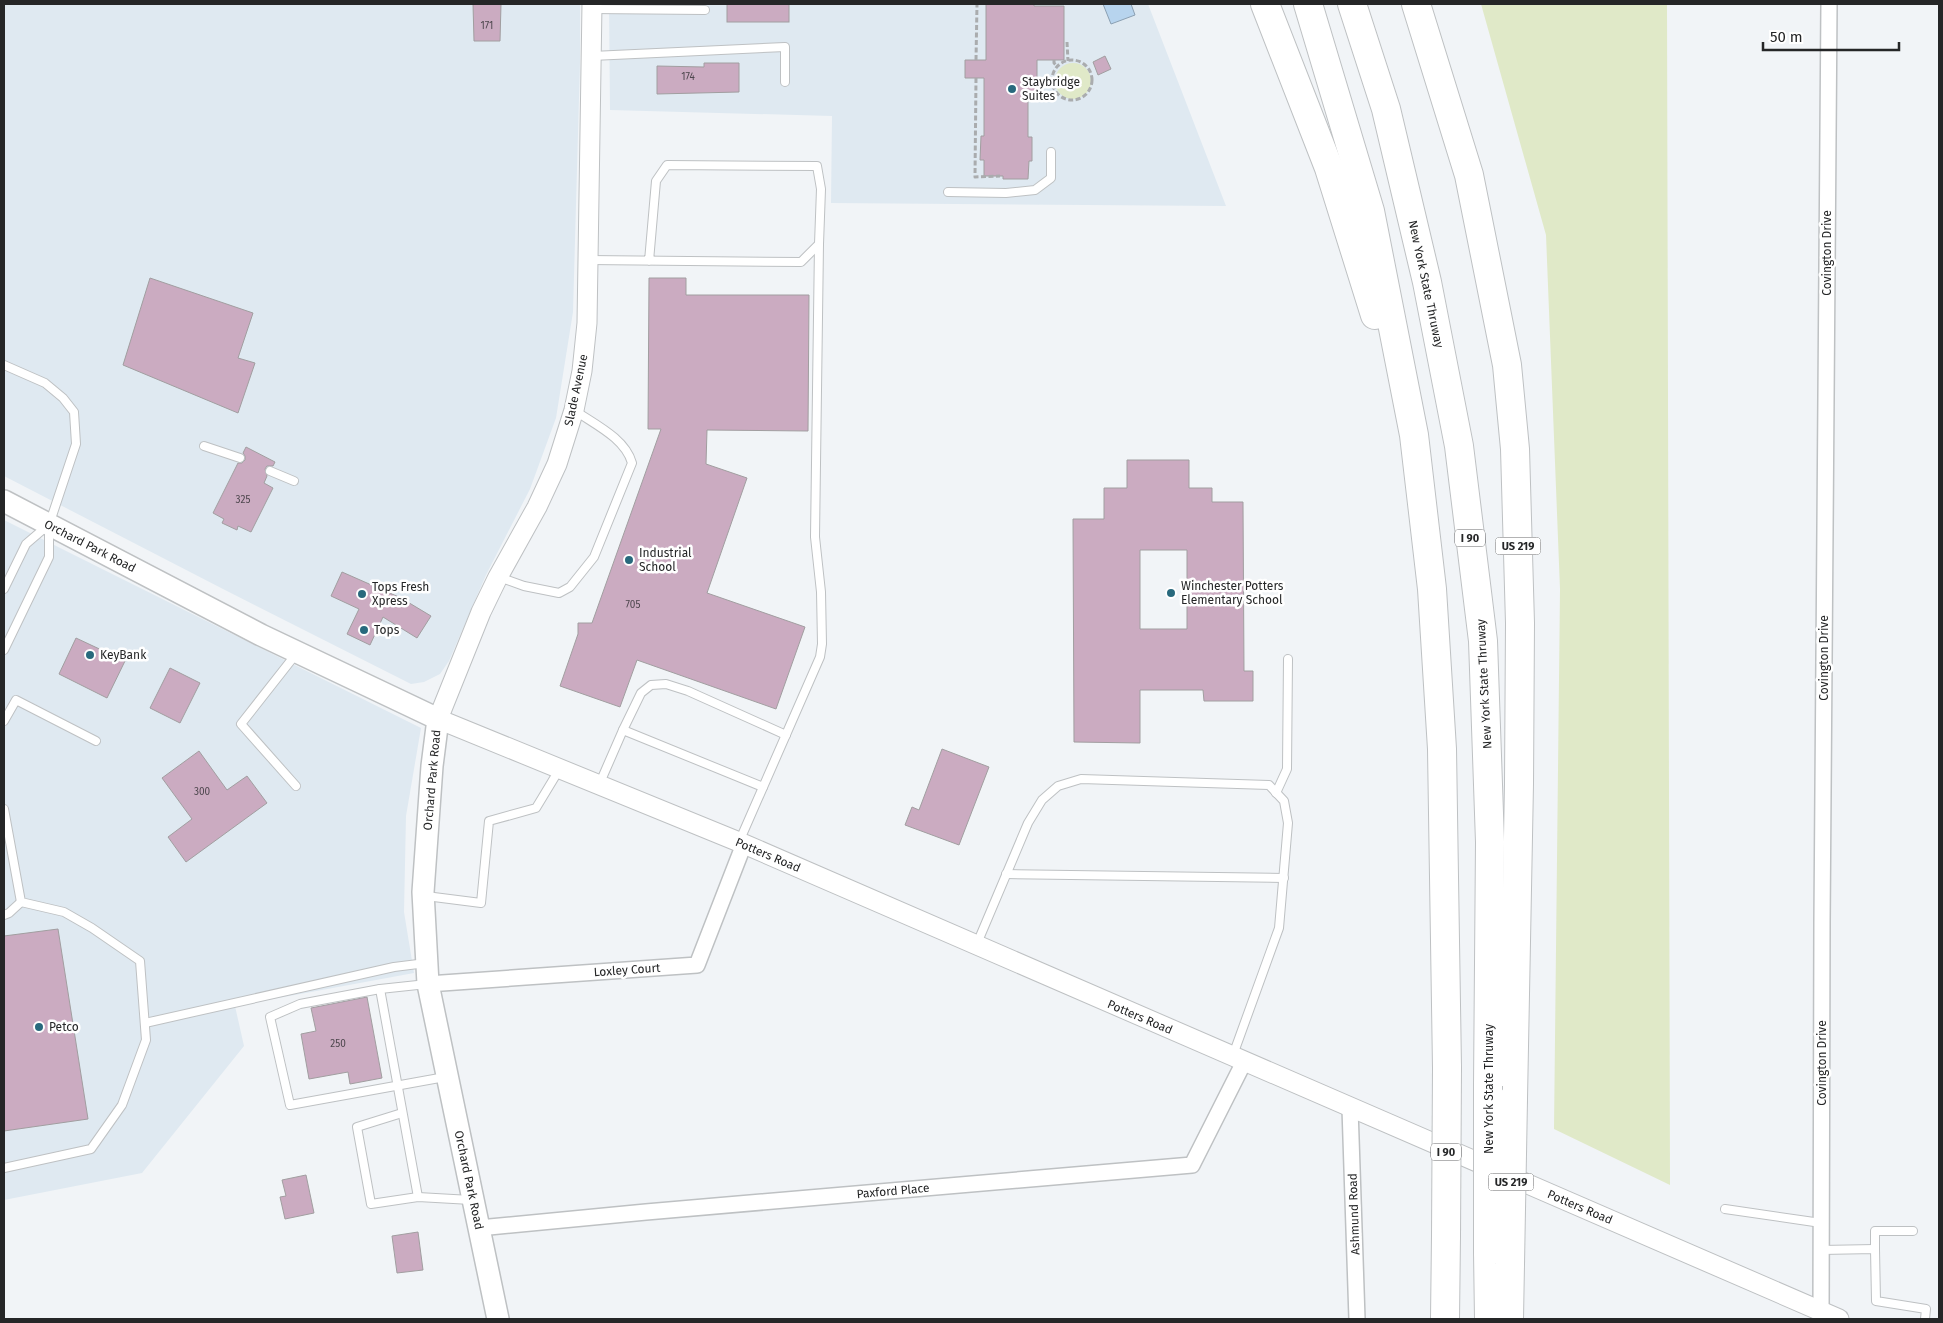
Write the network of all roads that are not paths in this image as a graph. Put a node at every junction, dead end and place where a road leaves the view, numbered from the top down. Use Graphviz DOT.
graph roads {
  1 [pos="1265,4"];
  2 [pos="1308,4"];
  3 [pos="1352,4"];
  4 [pos="1416,4"];
  5 [pos="1829,4"];
  6 [pos="592,6"];
  7 [pos="705,10"];
  8 [pos="590,56"];
  9 [pos="785,82"];
  10 [pos="1051,152"];
  11 [pos="948,192"];
  12 [pos="819,244"];
  13 [pos="588,260"];
  14 [pos="648,261"];
  15 [pos="4,365"];
  16 [pos="574,410"];
  17 [pos="1414,436"];
  18 [pos="204,446"];
  19 [pos="240,458"];
  20 [pos="270,471"];
  21 [pos="294,481"];
  22 [pos="4,502"];
  23 [pos="49,525"];
  24 [pos="498,577"];
  25 [pos="4,589"];
  26 [pos="4,650"];
  27 [pos="297,652"];
  28 [pos="1288,659"];
  29 [pos="438,719"];
  30 [pos="4,721"];
  31 [pos="624,730"];
  32 [pos="786,735"];
  33 [pos="96,741"];
  34 [pos="560,768"];
  35 [pos="599,784"];
  36 [pos="296,786"];
  37 [pos="763,787"];
  38 [pos="1276,793"];
  39 [pos="4,809"];
  40 [pos="741,844"];
  41 [pos="1006,874"];
  42 [pos="1284,878"];
  43 [pos="424,895"];
  44 [pos="21,902"];
  45 [pos="4,915"];
  46 [pos="976,946"];
  47 [pos="427,962"];
  48 [pos="428,984"];
  49 [pos="380,988"];
  50 [pos="145,1023"];
  51 [pos="1238,1060"];
  52 [pos="447,1076"];
  53 [pos="398,1087"];
  54 [pos="1350,1108"];
  55 [pos="402,1113"];
  56 [pos="4,1168"];
  57 [pos="418,1196"];
  58 [pos="473,1200"];
  59 [pos="1725,1209"];
  60 [pos="1821,1223"];
  61 [pos="479,1228"];
  62 [pos="1913,1230"];
  63 [pos="1875,1249"];
  64 [pos="1821,1250"];
  65 [pos="1499,1258"];
  66 [pos="1821,1315"];
  67 [pos="498,1319"];
  68 [pos="1357,1319"];
  69 [pos="1445,1319"];
  70 [pos="1489,1319"];
  71 [pos="1509,1319"];
  72 [pos="1839,1319"];
  73 [pos="1925,1319"];
  1 -- 17 [label="highway"];
  2 -- 17 [label="highway, I 90"];
  3 -- 65 [label="highway, New York State Thruway / I 90, bridge"];
  4 -- 65 [label="highway, US 219, bridge"];
  5 -- 60 [label="street, Covington Drive"];
  6 -- 7 [label="lane"];
  6 -- 8 [label="street, Slade Avenue"];
  8 -- 9 [label="lane"];
  8 -- 13 [label="street, Slade Avenue"];
  10 -- 11 [label="lane"];
  12 -- 14 [label="lane"];
  12 -- 14 [label="lane"];
  12 -- 32 [label="lane"];
  13 -- 14 [label="lane"];
  13 -- 16 [label="street, Slade Avenue"];
  15 -- 23 [label="lane"];
  16 -- 24 [label="street, Slade Avenue"];
  16 -- 24 [label="lane"];
  17 -- 69 [label="highway, I 90, bridge"];
  18 -- 19 [label="lane"];
  20 -- 21 [label="lane"];
  22 -- 23 [label="main road, Orchard Park Road"];
  23 -- 25 [label="lane"];
  23 -- 26 [label="lane"];
  23 -- 27 [label="main road, Orchard Park Road"];
  24 -- 29 [label="street, Slade Avenue"];
  27 -- 29 [label="main road, Orchard Park Road"];
  27 -- 36 [label="lane"];
  28 -- 38 [label="lane"];
  29 -- 34 [label="street, Potters Road"];
  29 -- 43 [label="main road, Orchard Park Road"];
  30 -- 33 [label="lane"];
  31 -- 32 [label="lane"];
  31 -- 35 [label="lane"];
  31 -- 37 [label="lane"];
  32 -- 37 [label="lane"];
  34 -- 35 [label="street, Potters Road"];
  34 -- 43 [label="lane"];
  35 -- 40 [label="street, Potters Road"];
  37 -- 40 [label="lane"];
  38 -- 41 [label="lane"];
  38 -- 42 [label="lane"];
  39 -- 44 [label="lane"];
  40 -- 46 [label="street, Potters Road"];
  40 -- 48 [label="street, Loxley Court"];
  41 -- 42 [label="lane"];
  41 -- 46 [label="lane"];
  42 -- 51 [label="lane"];
  43 -- 47 [label="main road, Orchard Park Road"];
  44 -- 45 [label="lane"];
  44 -- 50 [label="lane"];
  46 -- 51 [label="street, Potters Road"];
  47 -- 48 [label="main road, Orchard Park Road"];
  47 -- 50 [label="lane"];
  48 -- 49 [label="lane"];
  48 -- 52 [label="main road, Orchard Park Road"];
  49 -- 53 [label="lane"];
  49 -- 53 [label="lane"];
  50 -- 56 [label="lane"];
  51 -- 54 [label="street, Potters Road"];
  51 -- 61 [label="street, Paxford Place"];
  52 -- 53 [label="lane"];
  52 -- 58 [label="main road, Orchard Park Road"];
  53 -- 55 [label="lane"];
  54 -- 66 [label="street, Potters Road"];
  54 -- 68 [label="street, Ashmund Road"];
  55 -- 57 [label="lane"];
  55 -- 57 [label="lane"];
  57 -- 58 [label="lane"];
  58 -- 61 [label="main road, Orchard Park Road"];
  59 -- 60 [label="lane"];
  60 -- 64 [label="street, Covington Drive"];
  61 -- 67 [label="main road, Orchard Park Road"];
  62 -- 63 [label="lane"];
  63 -- 64 [label="lane"];
  63 -- 73 [label="lane"];
  64 -- 66 [label="street, Covington Drive"];
  65 -- 70 [label="highway, New York State Thruway / I 90"];
  65 -- 71 [label="highway, US 219"];
  66 -- 72 [label="street, Potters Road"];
}
